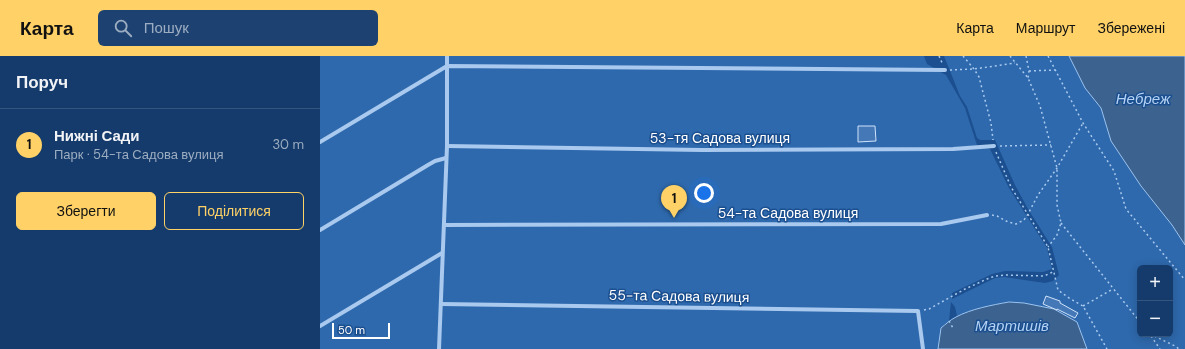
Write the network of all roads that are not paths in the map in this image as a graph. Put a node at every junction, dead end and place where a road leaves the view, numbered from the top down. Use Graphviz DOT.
graph roads {
  1 [pos="447,56"];
  2 [pos="447,66"];
  3 [pos="945,70"];
  4 [pos="320,142"];
  5 [pos="447,146"];
  6 [pos="994,146"];
  7 [pos="446,158"];
  8 [pos="987,215"];
  9 [pos="444,225"];
  10 [pos="320,230"];
  11 [pos="442,253"];
  12 [pos="440,304"];
  13 [pos="320,326"];
  14 [pos="439,349"];
  15 [pos="923,349"];
  1 -- 2 [label="street"];
  2 -- 3 [label="street"];
  2 -- 4 [label="street"];
  2 -- 5 [label="street"];
  5 -- 6 [label="street, 53-тя Садова вулиця"];
  5 -- 7 [label="street"];
  7 -- 9 [label="street"];
  7 -- 10 [label="street"];
  8 -- 9 [label="street, 54-та Садова вулиця"];
  9 -- 11 [label="street"];
  11 -- 12 [label="street"];
  11 -- 13 [label="street"];
  12 -- 14 [label="street"];
  12 -- 15 [label="street, 55-та Садова вулиця"];
}
